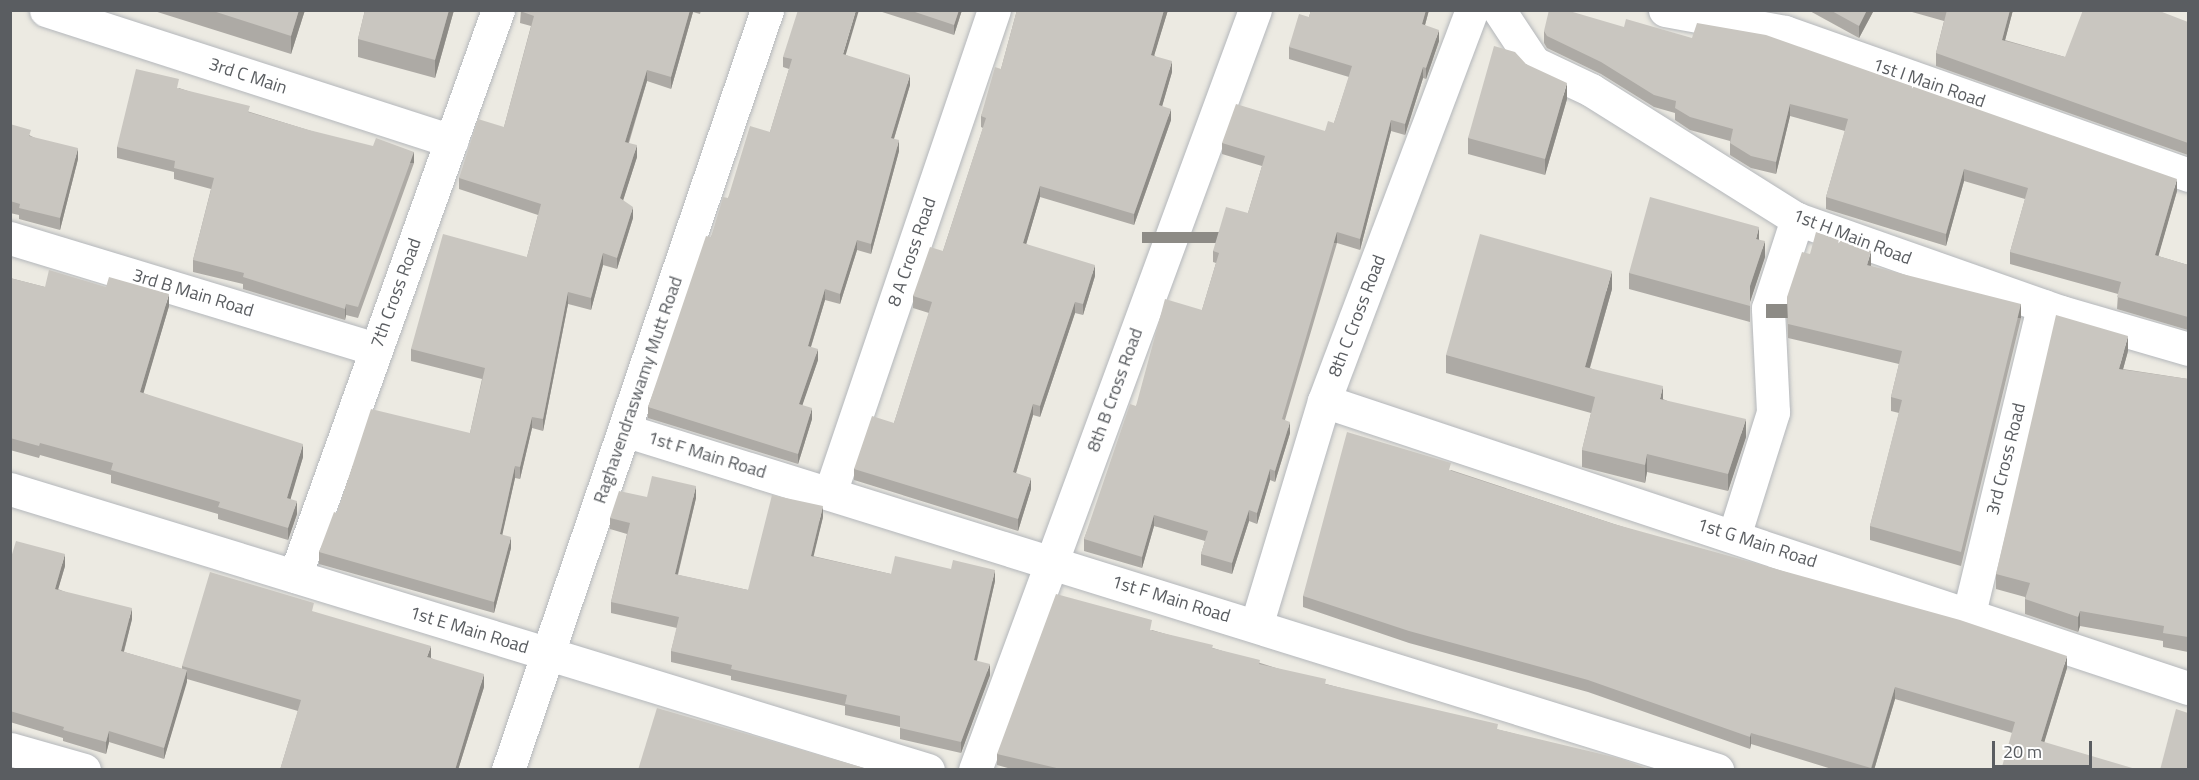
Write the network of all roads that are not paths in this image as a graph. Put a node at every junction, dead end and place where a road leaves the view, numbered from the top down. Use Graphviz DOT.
graph roads {
  1 [pos="46,10"];
  2 [pos="498,10"];
  3 [pos="767,10"];
  4 [pos="994,10"];
  5 [pos="1255,10"];
  6 [pos="1472,10"];
  7 [pos="1499,10"];
  8 [pos="1665,10"];
  9 [pos="451,141"];
  10 [pos="2188,175"];
  11 [pos="1797,219"];
  12 [pos="10,238"];
  13 [pos="2043,306"];
  14 [pos="376,349"];
  15 [pos="2188,350"];
  16 [pos="1324,401"];
  17 [pos="624,430"];
  18 [pos="10,489"];
  19 [pos="830,493"];
  20 [pos="1734,536"];
  21 [pos="1051,562"];
  22 [pos="295,576"];
  23 [pos="1969,613"];
  24 [pos="1256,626"];
  25 [pos="548,654"];
  26 [pos="2188,688"];
  27 [pos="10,749"];
  28 [pos="84,770"];
  29 [pos="508,770"];
  30 [pos="928,770"];
  31 [pos="975,770"];
  32 [pos="1717,770"];
  1 -- 9 [label="street, 3rd C Main"];
  2 -- 9 [label="street, 7th Cross Road"];
  3 -- 17 [label="street, Raghavendraswamy Mutt Road"];
  4 -- 19 [label="street, 8 A Cross Road"];
  5 -- 21 [label="street, 8th B Cross Road"];
  6 -- 16 [label="street, 8th C Cross Road"];
  7 -- 11 [label="street, 1st H Main Road"];
  8 -- 10 [label="street, 1st I Main Road"];
  9 -- 14 [label="street, 7th Cross Road"];
  11 -- 13 [label="street, 1st H Main Road"];
  11 -- 20 [label="street"];
  12 -- 14 [label="street, 3rd B Main Road"];
  13 -- 15 [label="street, 1st H Main Road"];
  13 -- 23 [label="street, 3rd Cross Road"];
  14 -- 22 [label="street, 7th Cross Road"];
  16 -- 20 [label="street, 1st G Main Road"];
  16 -- 24 [label="street, 8th C Cross Road"];
  17 -- 19 [label="street, 1st F Main Road"];
  17 -- 25 [label="street, Raghavendraswamy Mutt Road"];
  18 -- 22 [label="street, 1st E Main Road"];
  19 -- 21 [label="street, 1st F Main Road"];
  20 -- 23 [label="street, 1st G Main Road"];
  21 -- 24 [label="street, 1st F Main Road"];
  21 -- 31 [label="street, 8th B Cross Road"];
  22 -- 25 [label="street, 1st E Main Road"];
  23 -- 26 [label="street, 1st G Main Road"];
  24 -- 32 [label="street, 1st F Main Road"];
  25 -- 29 [label="street, Raghavendraswamy Mutt Road"];
  25 -- 30 [label="street, 1st E Main Road"];
  27 -- 28 [label="street"];
}
